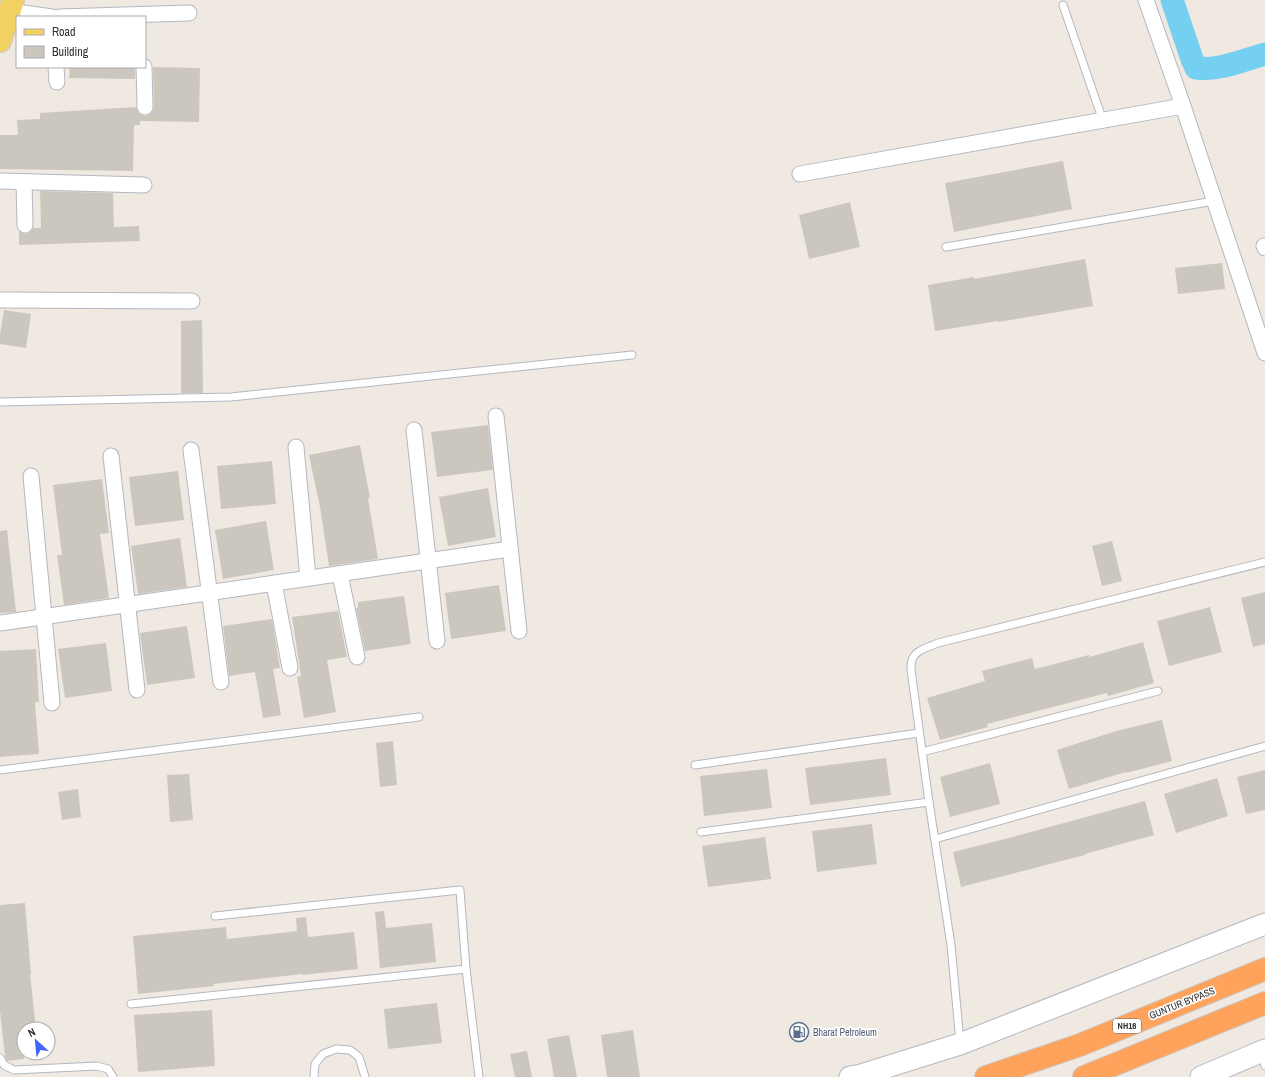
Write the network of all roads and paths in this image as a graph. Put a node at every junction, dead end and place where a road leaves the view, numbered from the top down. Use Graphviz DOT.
graph roads {
  1 [pos="1146,0"];
  2 [pos="1063,5"];
  3 [pos="11,6"];
  4 [pos="189,12"];
  5 [pos="48,16"];
  6 [pos="143,16"];
  7 [pos="0,41"];
  8 [pos="144,68"];
  9 [pos="1183,106"];
  10 [pos="145,107"];
  11 [pos="1103,121"];
  12 [pos="800,174"];
  13 [pos="0,181"];
  14 [pos="24,182"];
  15 [pos="144,185"];
  16 [pos="1214,200"];
  17 [pos="25,225"];
  18 [pos="946,247"];
  19 [pos="0,300"];
  20 [pos="192,301"];
  21 [pos="1265,353"];
  22 [pos="632,354"];
  23 [pos="0,402"];
  24 [pos="496,416"];
  25 [pos="414,430"];
  26 [pos="296,447"];
  27 [pos="191,450"];
  28 [pos="111,456"];
  29 [pos="31,476"];
  30 [pos="510,550"];
  31 [pos="428,561"];
  32 [pos="1265,562"];
  33 [pos="340,574"];
  34 [pos="308,578"];
  35 [pos="274,583"];
  36 [pos="210,593"];
  37 [pos="128,605"];
  38 [pos="44,617"];
  39 [pos="0,623"];
  40 [pos="518,630"];
  41 [pos="436,641"];
  42 [pos="357,657"];
  43 [pos="290,668"];
  44 [pos="221,682"];
  45 [pos="137,690"];
  46 [pos="1158,691"];
  47 [pos="52,703"];
  48 [pos="419,717"];
  49 [pos="919,733"];
  50 [pos="1265,746"];
  51 [pos="922,752"];
  52 [pos="695,766"];
  53 [pos="0,770"];
  54 [pos="929,802"];
  55 [pos="701,832"];
  56 [pos="935,839"];
  57 [pos="215,916"];
  58 [pos="1265,924"];
  59 [pos="466,969"];
  60 [pos="1265,969"];
  61 [pos="1265,1003"];
  62 [pos="131,1004"];
  63 [pos="960,1044"];
  64 [pos="1264,1056"];
  65 [pos="0,1058"];
  66 [pos="113,1077"];
  67 [pos="314,1077"];
  68 [pos="365,1077"];
  69 [pos="479,1077"];
  70 [pos="850,1077"];
  71 [pos="986,1077"];
  72 [pos="1084,1077"];
  73 [pos="1202,1077"];
  1 -- 9 [label="street"];
  2 -- 11 [label="lane"];
  3 -- 5 [label="street"];
  3 -- 7 [label="main road"];
  4 -- 6 [label="street"];
  8 -- 10 [label="street"];
  9 -- 11 [label="street"];
  9 -- 16 [label="street"];
  11 -- 12 [label="street"];
  13 -- 14 [label="street"];
  14 -- 15 [label="street"];
  14 -- 17 [label="street"];
  16 -- 18 [label="lane"];
  16 -- 21 [label="street"];
  19 -- 20 [label="street"];
  22 -- 23 [label="lane"];
  24 -- 30 [label="street"];
  25 -- 31 [label="street"];
  26 -- 34 [label="street"];
  27 -- 36 [label="street"];
  28 -- 37 [label="street"];
  29 -- 38 [label="street"];
  30 -- 31 [label="street"];
  30 -- 40 [label="street"];
  31 -- 33 [label="street"];
  31 -- 41 [label="street"];
  32 -- 49 [label="lane"];
  33 -- 34 [label="street"];
  33 -- 42 [label="street"];
  34 -- 35 [label="street"];
  35 -- 36 [label="street"];
  35 -- 43 [label="street"];
  36 -- 37 [label="street"];
  36 -- 44 [label="street"];
  37 -- 38 [label="street"];
  37 -- 45 [label="street"];
  38 -- 39 [label="street"];
  38 -- 47 [label="street"];
  46 -- 51 [label="lane"];
  48 -- 53 [label="lane"];
  49 -- 51 [label="lane"];
  49 -- 52 [label="lane"];
  50 -- 56 [label="lane"];
  51 -- 54 [label="lane"];
  54 -- 55 [label="lane"];
  54 -- 56 [label="lane"];
  56 -- 63 [label="lane"];
  57 -- 59 [label="lane"];
  58 -- 63 [label="street"];
  59 -- 62 [label="lane"];
  59 -- 69 [label="lane"];
  60 -- 71 [label="highway, GUNTUR BYPASS / NH16"];
  61 -- 72 [label="highway"];
  63 -- 70 [label="street"];
  64 -- 73 [label="street"];
  65 -- 66 [label="lane"];
  67 -- 68 [label="lane"];
}
